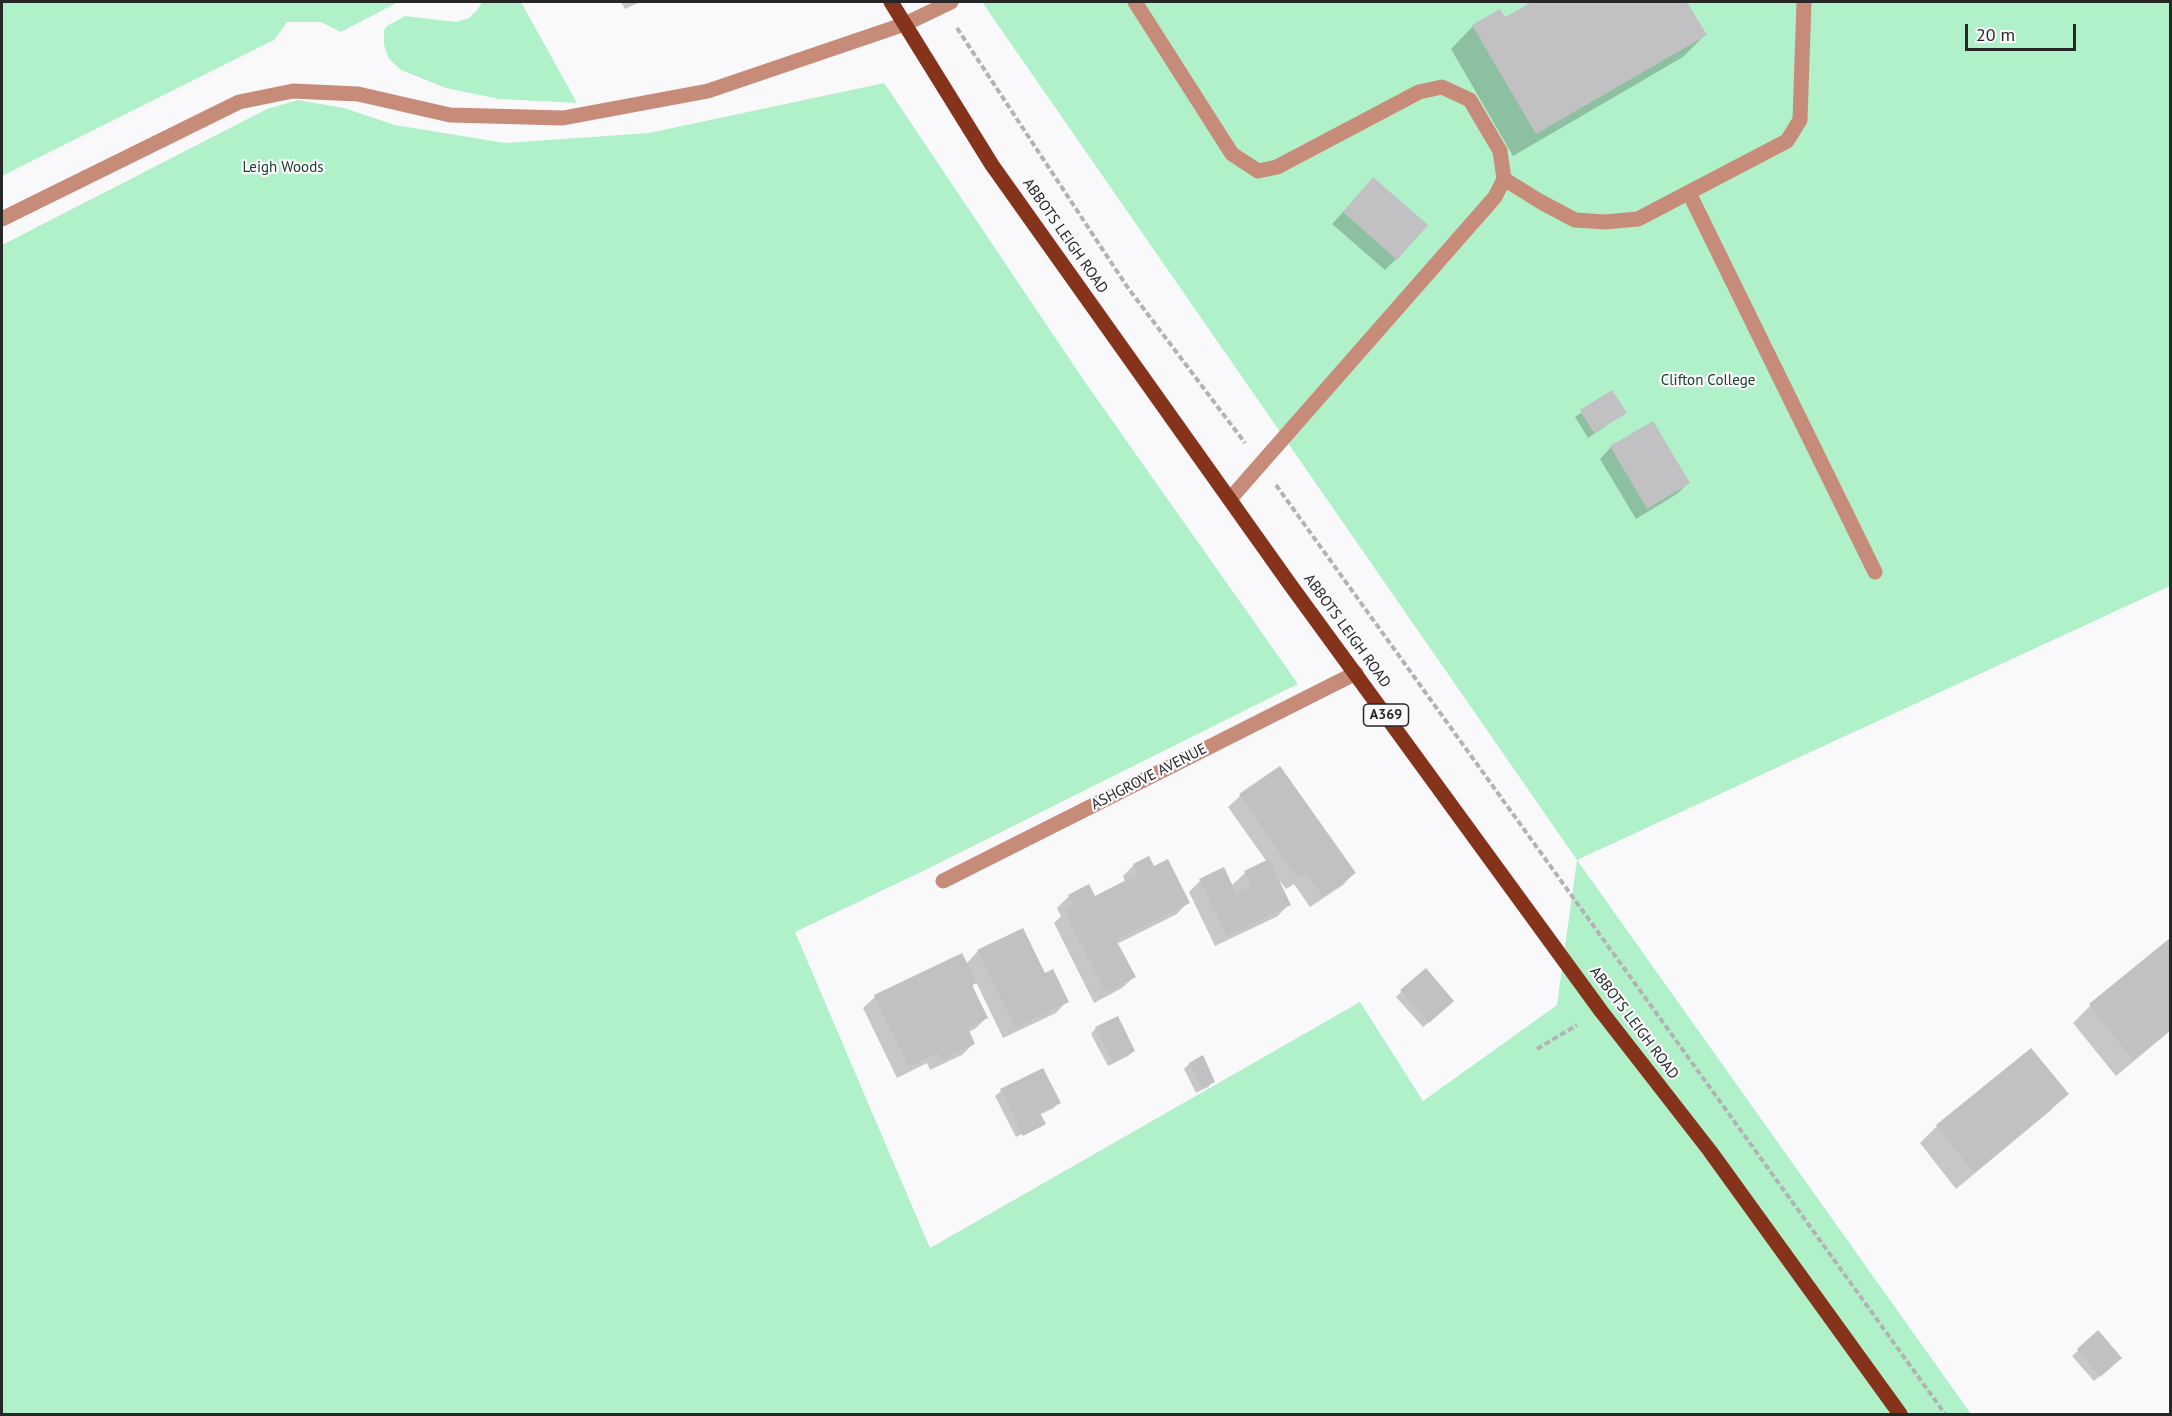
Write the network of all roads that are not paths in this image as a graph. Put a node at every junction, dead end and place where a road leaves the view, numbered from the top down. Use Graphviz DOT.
graph roads {
  1 [pos="891,2"];
  2 [pos="1135,2"];
  3 [pos="1804,2"];
  4 [pos="947,3"];
  5 [pos="905,24"];
  6 [pos="1504,179"];
  7 [pos="1689,193"];
  8 [pos="2,219"];
  9 [pos="1230,499"];
  10 [pos="1875,572"];
  11 [pos="1356,673"];
  12 [pos="942,881"];
  13 [pos="1900,1414"];
  1 -- 5 [label="main road, ABBOTS LEIGH ROAD / A369"];
  2 -- 6 [label="street"];
  3 -- 7 [label="street"];
  4 -- 5 [label="street"];
  5 -- 8 [label="street"];
  5 -- 9 [label="main road, ABBOTS LEIGH ROAD / A369"];
  6 -- 7 [label="street"];
  6 -- 9 [label="street"];
  7 -- 10 [label="street"];
  9 -- 11 [label="main road, ABBOTS LEIGH ROAD / A369"];
  11 -- 12 [label="street, ASHGROVE AVENUE"];
  11 -- 13 [label="main road, ABBOTS LEIGH ROAD / A369"];
}
